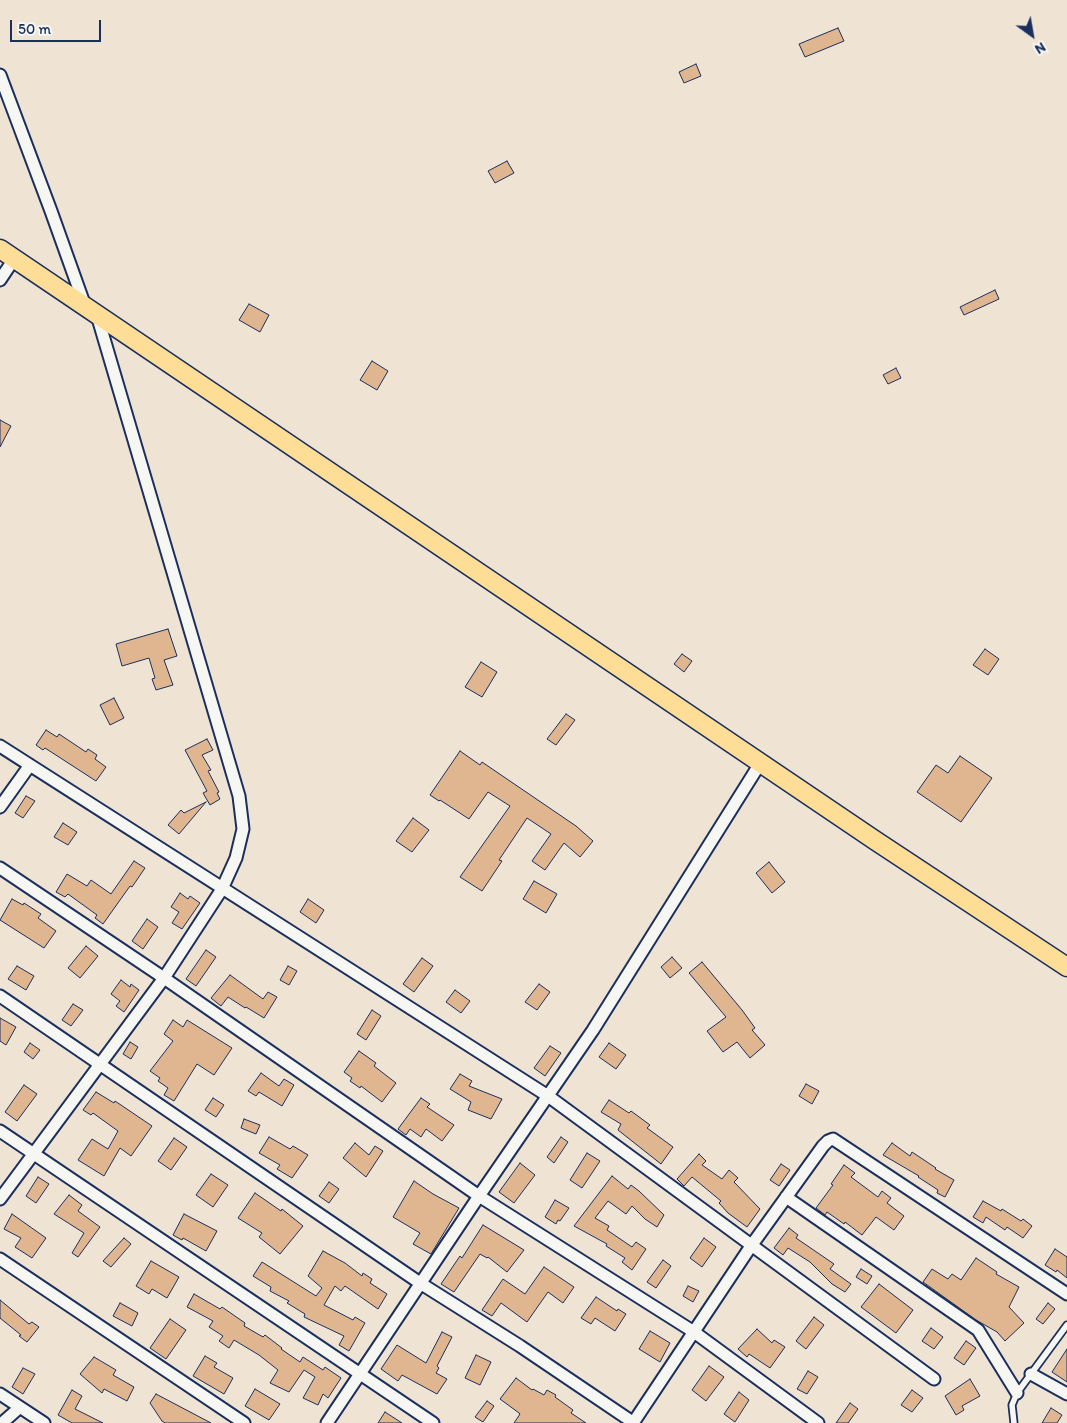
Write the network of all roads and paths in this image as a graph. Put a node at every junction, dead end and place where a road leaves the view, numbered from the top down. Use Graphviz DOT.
graph roads {
  1 [pos="0,75"];
  2 [pos="7,254"];
  3 [pos="0,280"];
  4 [pos="91,310"];
  5 [pos="0,746"];
  6 [pos="761,762"];
  7 [pos="30,766"];
  8 [pos="0,807"];
  9 [pos="0,868"];
  10 [pos="222,889"];
  11 [pos="1067,967"];
  12 [pos="164,978"];
  13 [pos="0,996"];
  14 [pos="100,1065"];
  15 [pos="548,1096"];
  16 [pos="0,1131"];
  17 [pos="34,1154"];
  18 [pos="479,1196"];
  19 [pos="786,1197"];
  20 [pos="0,1198"];
  21 [pos="751,1246"];
  22 [pos="0,1259"];
  23 [pos="420,1283"];
  24 [pos="1067,1294"];
  25 [pos="1067,1326"];
  26 [pos="694,1332"];
  27 [pos="360,1374"];
  28 [pos="1031,1374"];
  29 [pos="934,1379"];
  30 [pos="1017,1393"];
  31 [pos="0,1394"];
  32 [pos="1067,1394"];
  33 [pos="19,1408"];
  34 [pos="2,1423"];
  35 [pos="44,1423"];
  36 [pos="244,1423"];
  37 [pos="327,1423"];
  38 [pos="432,1423"];
  39 [pos="633,1423"];
  40 [pos="818,1423"];
  41 [pos="1014,1423"];
  1 -- 4 [label="street"];
  2 -- 3 [label="street"];
  2 -- 4 [label="main road"];
  4 -- 6 [label="main road"];
  4 -- 10 [label="street"];
  5 -- 7 [label="street"];
  6 -- 11 [label="main road"];
  6 -- 15 [label="street"];
  7 -- 8 [label="street"];
  7 -- 10 [label="street"];
  9 -- 12 [label="street"];
  10 -- 12 [label="street"];
  10 -- 15 [label="street"];
  12 -- 14 [label="street"];
  12 -- 18 [label="street"];
  13 -- 14 [label="street"];
  14 -- 17 [label="street"];
  14 -- 23 [label="street"];
  15 -- 18 [label="street"];
  15 -- 21 [label="street"];
  16 -- 17 [label="street"];
  17 -- 20 [label="street"];
  17 -- 27 [label="street"];
  18 -- 23 [label="street"];
  18 -- 26 [label="street"];
  19 -- 21 [label="street"];
  19 -- 24 [label="street"];
  19 -- 30 [label="street"];
  21 -- 26 [label="street"];
  21 -- 29 [label="street"];
  22 -- 36 [label="street"];
  23 -- 27 [label="street"];
  23 -- 39 [label="street"];
  25 -- 28 [label="lane"];
  26 -- 39 [label="street"];
  26 -- 40 [label="street"];
  27 -- 37 [label="street"];
  27 -- 38 [label="street"];
  28 -- 30 [label="lane"];
  28 -- 32 [label="street"];
  30 -- 41 [label="lane"];
  31 -- 33 [label="street"];
  33 -- 34 [label="street"];
  33 -- 35 [label="street"];
}
